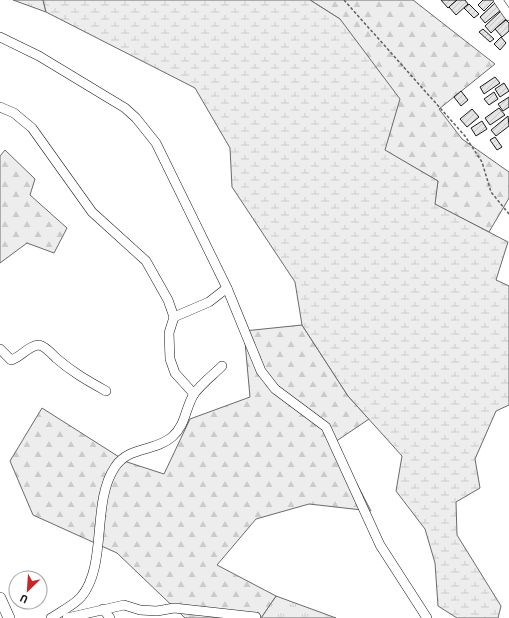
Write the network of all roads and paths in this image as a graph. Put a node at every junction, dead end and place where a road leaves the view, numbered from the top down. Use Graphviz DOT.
graph roads {
  1 [pos="344,0"];
  2 [pos="498,0"];
  3 [pos="509,16"];
  4 [pos="0,37"];
  5 [pos="0,107"];
  6 [pos="509,214"];
  7 [pos="227,288"];
  8 [pos="174,317"];
  9 [pos="0,349"];
  10 [pos="222,366"];
  11 [pos="106,391"];
  12 [pos="194,394"];
  13 [pos="0,598"];
  14 [pos="102,609"];
  15 [pos="256,617"];
  16 [pos="9,618"];
  17 [pos="51,618"];
  18 [pos="66,618"];
  19 [pos="110,618"];
  20 [pos="427,618"];
  1 -- 6 [label="path"];
  2 -- 3 [label="street"];
  4 -- 7 [label="street"];
  5 -- 8 [label="street"];
  7 -- 8 [label="street"];
  7 -- 20 [label="street"];
  8 -- 12 [label="street"];
  9 -- 11 [label="street"];
  10 -- 12 [label="street"];
  12 -- 17 [label="street"];
  13 -- 16 [label="main road"];
  14 -- 15 [label="street"];
  14 -- 18 [label="street"];
  14 -- 19 [label="street"];
}
